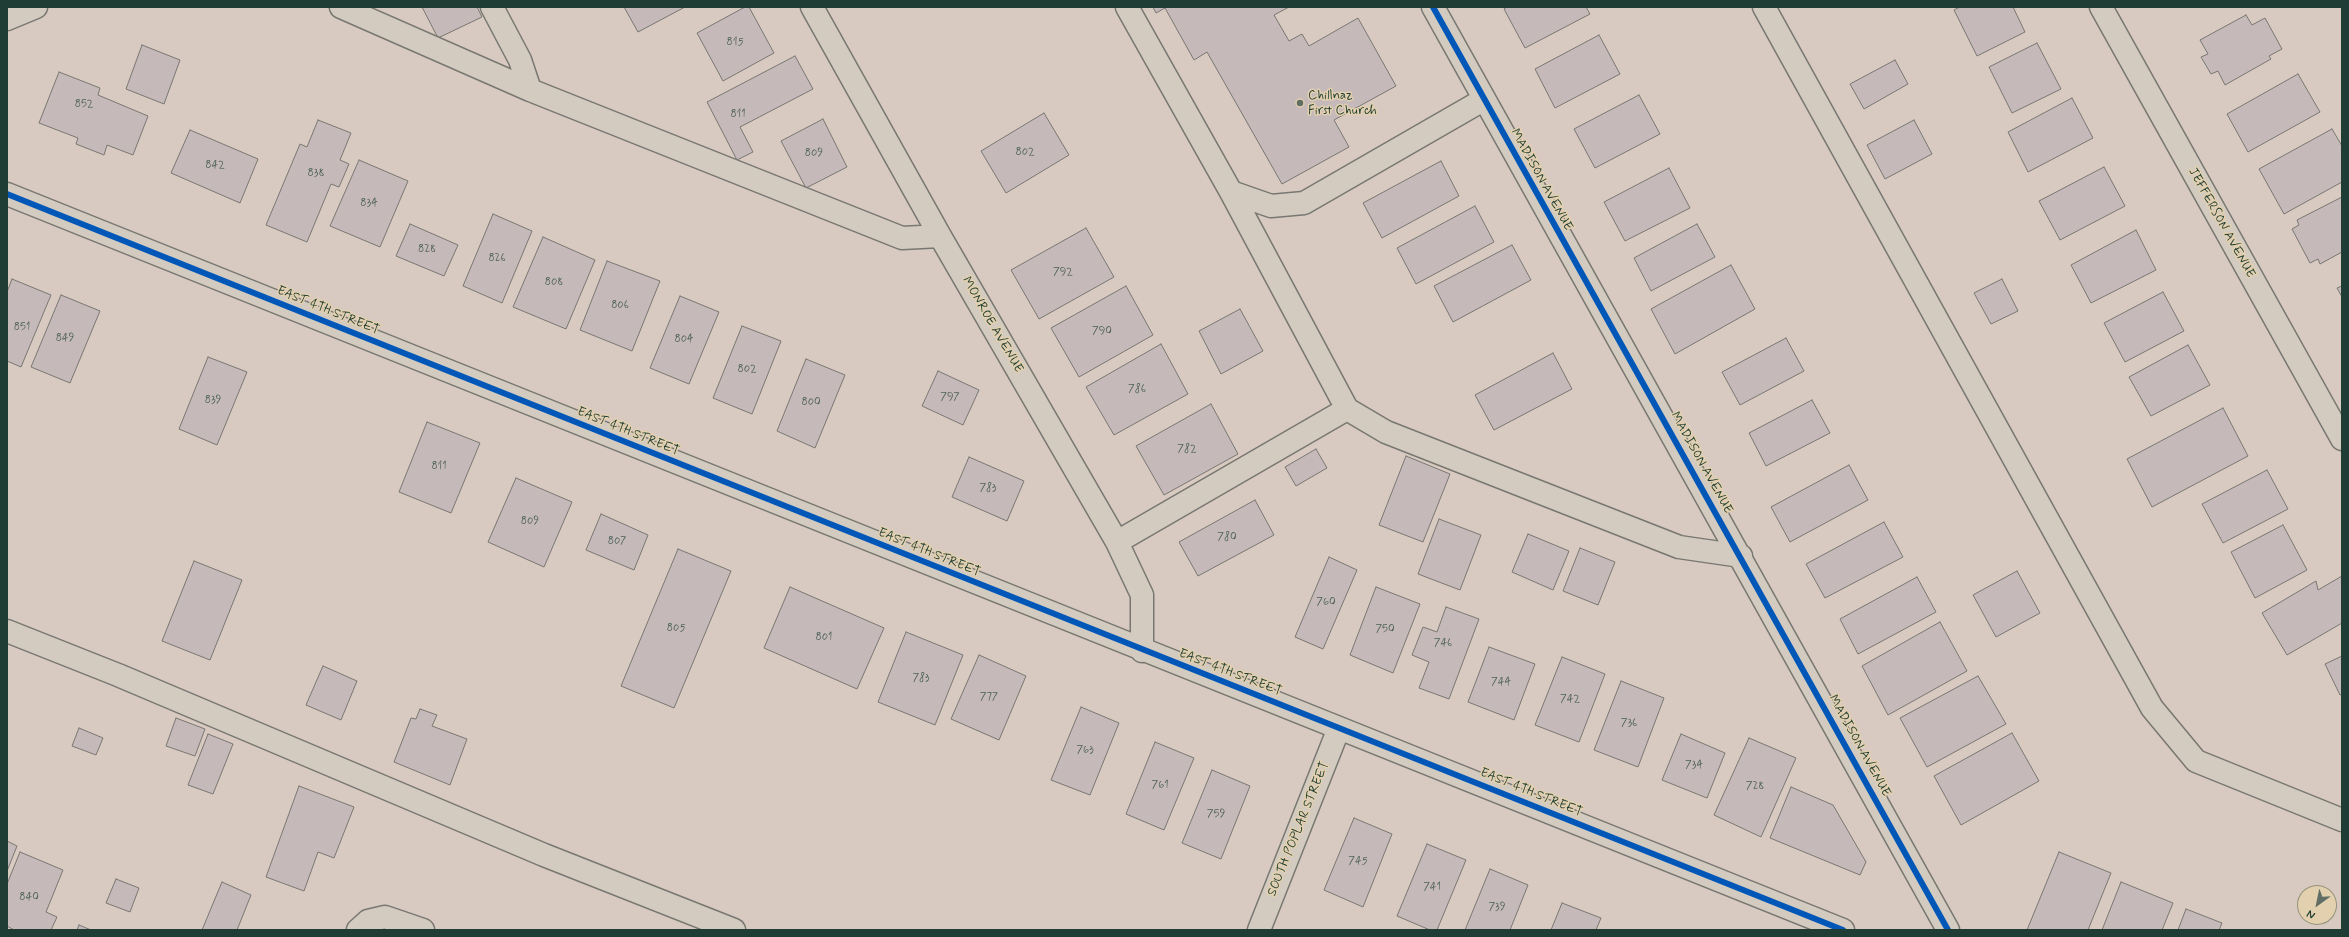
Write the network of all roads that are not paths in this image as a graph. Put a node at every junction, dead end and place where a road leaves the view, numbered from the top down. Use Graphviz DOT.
graph roads {
  1 [pos="36,7"];
  2 [pos="341,7"];
  3 [pos="492,7"];
  4 [pos="812,7"];
  5 [pos="1127,7"];
  6 [pos="1433,7"];
  7 [pos="1764,7"];
  8 [pos="2107,9"];
  9 [pos="7,19"];
  10 [pos="530,90"];
  11 [pos="1483,100"];
  12 [pos="1231,192"];
  13 [pos="7,194"];
  14 [pos="940,236"];
  15 [pos="1347,409"];
  16 [pos="2342,439"];
  17 [pos="1117,542"];
  18 [pos="1741,556"];
  19 [pos="7,632"];
  20 [pos="1142,651"];
  21 [pos="1339,728"];
  22 [pos="2342,820"];
  23 [pos="358,930"];
  24 [pos="423,930"];
  25 [pos="734,930"];
  26 [pos="1259,930"];
  27 [pos="1843,930"];
  28 [pos="1948,930"];
  1 -- 9 [label="street"];
  2 -- 10 [label="street"];
  3 -- 10 [label="street"];
  4 -- 14 [label="street, MONROE AVENUE"];
  5 -- 12 [label="street"];
  6 -- 11 [label="street, MADISON AVENUE"];
  7 -- 22 [label="street"];
  8 -- 16 [label="street, JEFFERSON AVENUE"];
  10 -- 14 [label="street"];
  11 -- 12 [label="street"];
  11 -- 18 [label="street, MADISON AVENUE"];
  12 -- 15 [label="street"];
  13 -- 20 [label="street, EAST 4TH STREET"];
  14 -- 17 [label="street, MONROE AVENUE"];
  15 -- 17 [label="street"];
  15 -- 18 [label="street"];
  17 -- 20 [label="street, MONROE AVENUE"];
  18 -- 28 [label="street, MADISON AVENUE"];
  19 -- 25 [label="street"];
  20 -- 21 [label="street, EAST 4TH STREET"];
  21 -- 26 [label="street, SOUTH POPLAR STREET"];
  21 -- 27 [label="street, EAST 4TH STREET"];
  23 -- 24 [label="street"];
}
